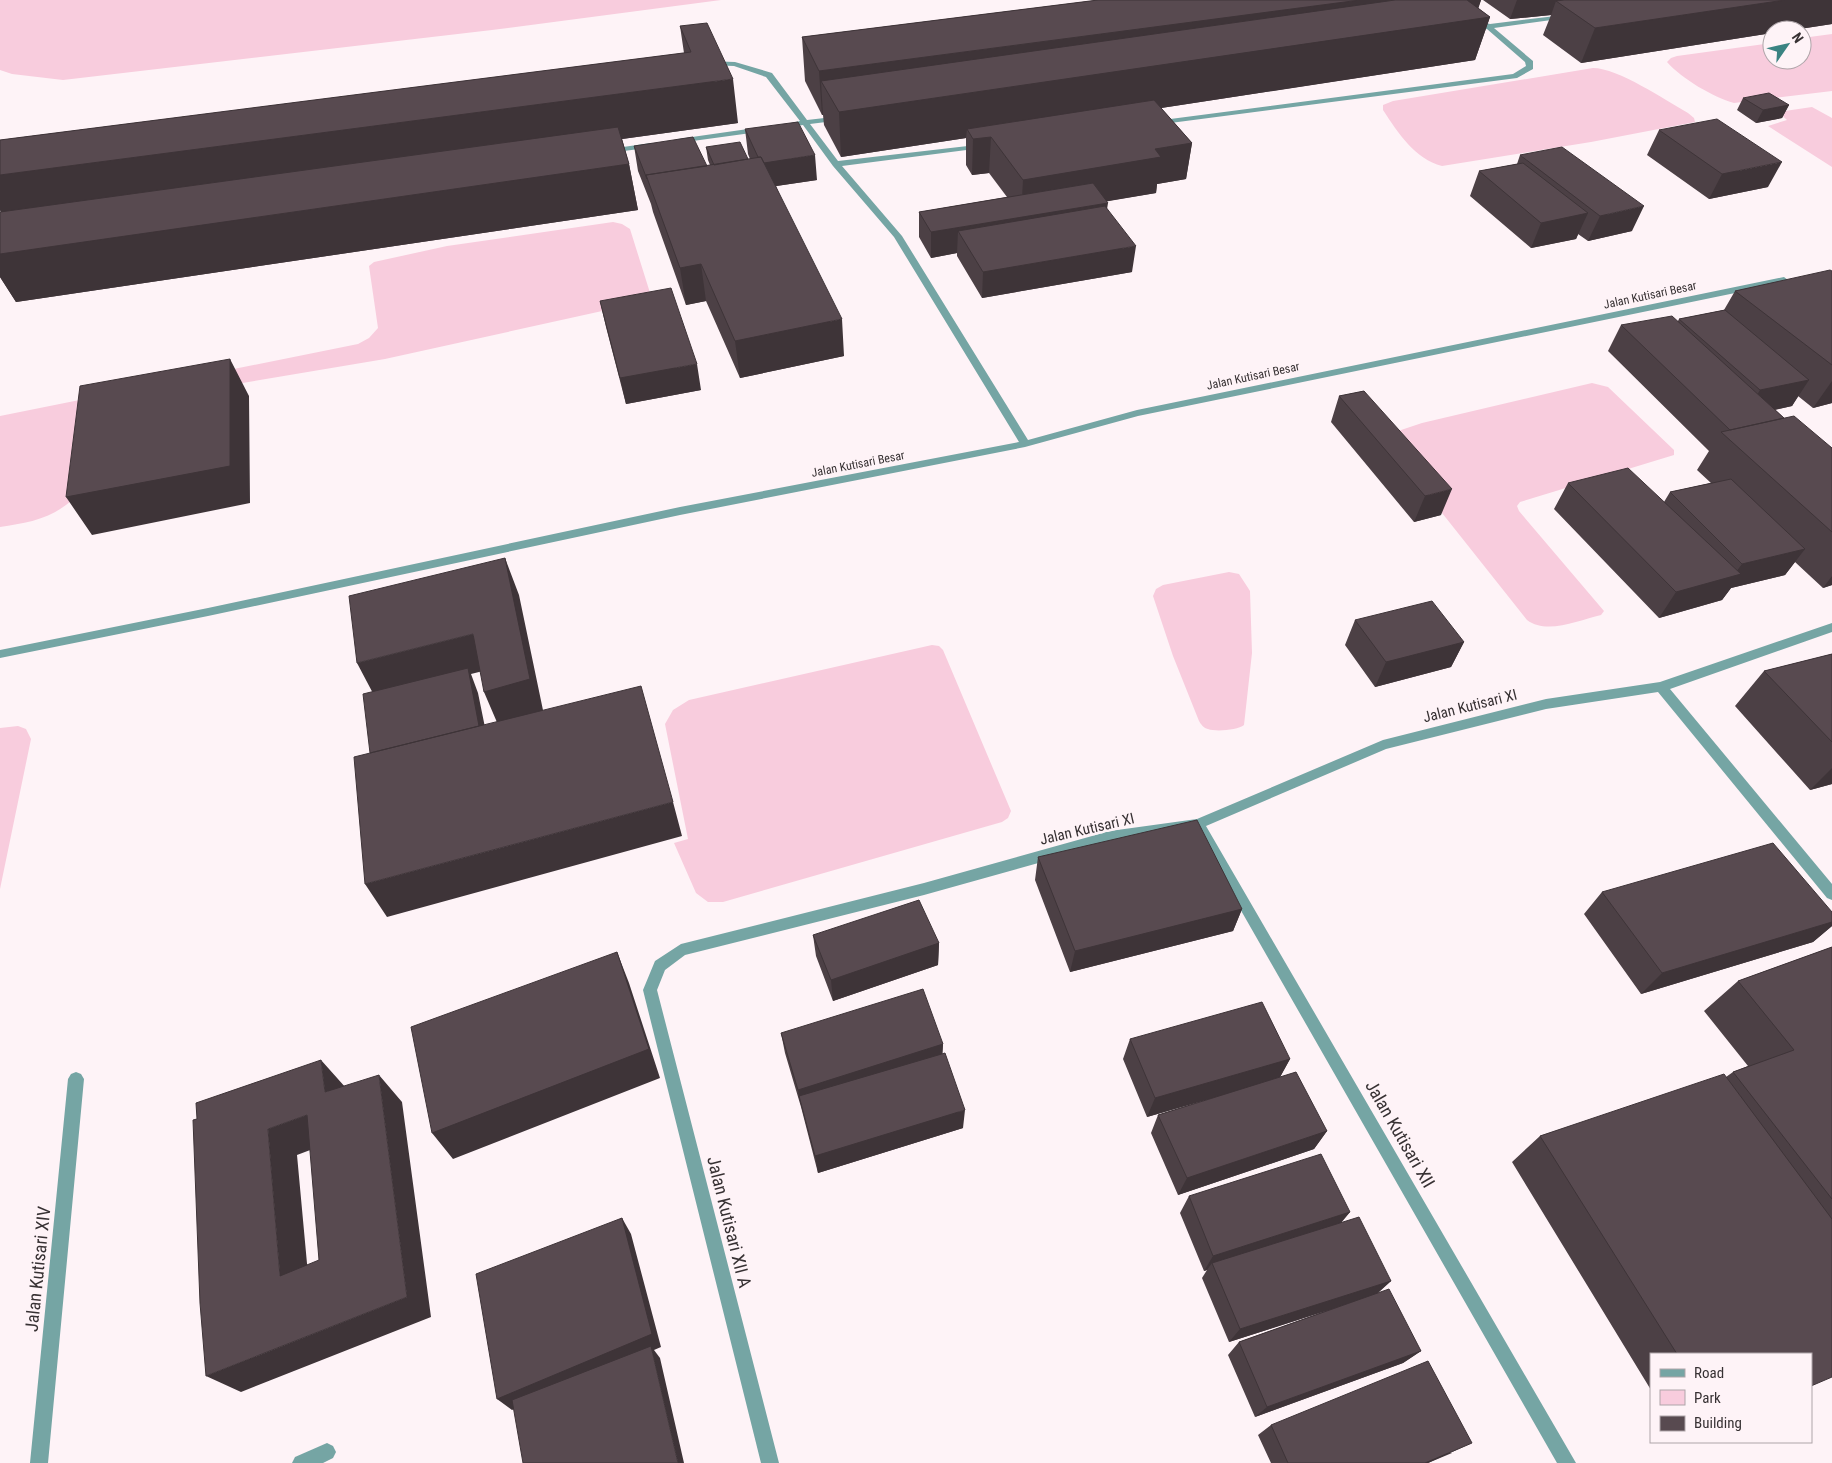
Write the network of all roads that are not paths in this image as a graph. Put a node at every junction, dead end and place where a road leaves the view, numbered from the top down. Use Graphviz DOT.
graph roads {
  1 [pos="1576,16"];
  2 [pos="1482,21"];
  3 [pos="1489,26"];
  4 [pos="1460,31"];
  5 [pos="697,62"];
  6 [pos="852,116"];
  7 [pos="804,123"];
  8 [pos="1150,124"];
  9 [pos="666,143"];
  10 [pos="656,144"];
  11 [pos="993,144"];
  12 [pos="598,152"];
  13 [pos="836,164"];
  14 [pos="1793,278"];
  15 [pos="1025,444"];
  16 [pos="1832,627"];
  17 [pos="0,654"];
  18 [pos="1661,687"];
  19 [pos="1198,824"];
  20 [pos="1832,894"];
  21 [pos="650,990"];
  22 [pos="76,1079"];
  23 [pos="327,1452"];
  24 [pos="39,1463"];
  25 [pos="301,1463"];
  26 [pos="770,1463"];
  27 [pos="1567,1463"];
  1 -- 3 [label="street"];
  2 -- 3 [label="street"];
  3 -- 4 [label="street"];
  3 -- 8 [label="street"];
  5 -- 7 [label="street"];
  6 -- 7 [label="street"];
  7 -- 9 [label="street"];
  7 -- 13 [label="street"];
  10 -- 12 [label="street"];
  11 -- 13 [label="street"];
  13 -- 15 [label="street"];
  14 -- 15 [label="street, Jalan Kutisari Besar"];
  15 -- 17 [label="street, Jalan Kutisari Besar"];
  16 -- 18 [label="street, Jalan Kutisari XI"];
  18 -- 19 [label="street, Jalan Kutisari XI"];
  18 -- 20 [label="street"];
  19 -- 21 [label="street, Jalan Kutisari XI"];
  19 -- 27 [label="street, Jalan Kutisari XII"];
  21 -- 26 [label="street, Jalan Kutisari XII A"];
  22 -- 24 [label="street, Jalan Kutisari XIV"];
  23 -- 25 [label="street"];
}
